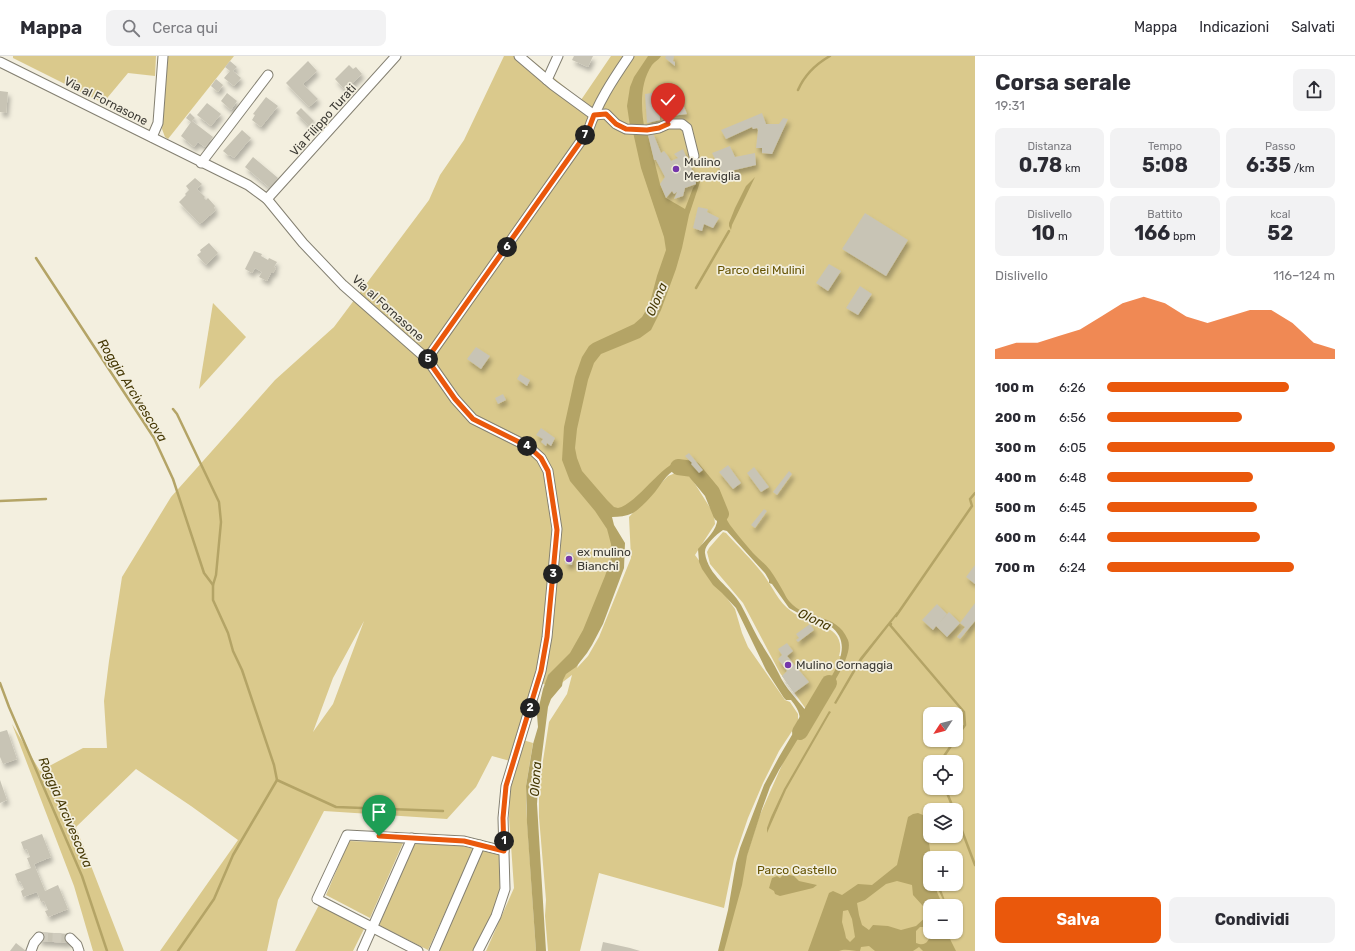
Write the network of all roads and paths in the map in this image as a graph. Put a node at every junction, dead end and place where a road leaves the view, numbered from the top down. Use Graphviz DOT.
graph roads {
  1 [pos="163,56"];
  2 [pos="396,56"];
  3 [pos="519,56"];
  4 [pos="558,56"];
  5 [pos="629,56"];
  6 [pos="0,62"];
  7 [pos="268,75"];
  8 [pos="547,80"];
  9 [pos="594,115"];
  10 [pos="152,137"];
  11 [pos="694,156"];
  12 [pos="201,163"];
  13 [pos="267,199"];
  14 [pos="427,359"];
  15 [pos="412,838"];
  16 [pos="480,845"];
  17 [pos="504,851"];
  18 [pos="373,927"];
  19 [pos="39,937"];
  20 [pos="70,938"];
  21 [pos="31,951"];
  22 [pos="79,951"];
  23 [pos="362,951"];
  24 [pos="418,951"];
  25 [pos="434,951"];
  26 [pos="478,951"];
  1 -- 10 [label="street"];
  2 -- 13 [label="street, Via Filippo Turati"];
  3 -- 8 [label="street"];
  4 -- 8 [label="street"];
  5 -- 9 [label="street, Via al Fornasone"];
  6 -- 10 [label="street, Via al Fornasone"];
  7 -- 12 [label="street"];
  8 -- 9 [label="street"];
  9 -- 11 [label="street"];
  9 -- 14 [label="street, Via al Fornasone"];
  10 -- 12 [label="street, Via al Fornasone"];
  12 -- 13 [label="street, Via al Fornasone"];
  13 -- 14 [label="street, Via al Fornasone"];
  14 -- 17 [label="street"];
  15 -- 16 [label="street"];
  15 -- 18 [label="street"];
  15 -- 18 [label="street"];
  16 -- 17 [label="street"];
  16 -- 25 [label="street"];
  17 -- 26 [label="street"];
  18 -- 23 [label="street"];
  18 -- 24 [label="street"];
  19 -- 21 [label="street"];
  20 -- 22 [label="street"];
}
